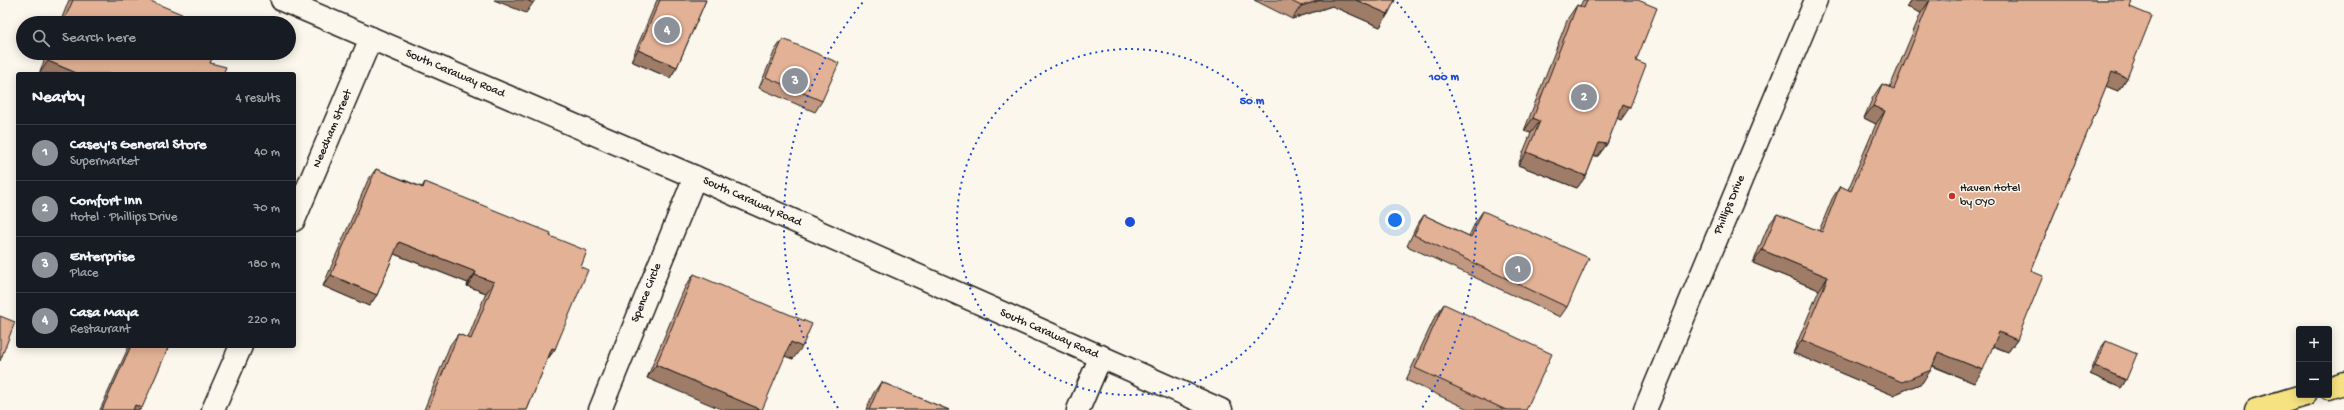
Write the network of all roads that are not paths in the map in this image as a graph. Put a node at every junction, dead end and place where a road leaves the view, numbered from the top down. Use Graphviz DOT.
graph roads {
  1 [pos="282,0"];
  2 [pos="1816,0"];
  3 [pos="371,38"];
  4 [pos="695,177"];
  5 [pos="296,215"];
  6 [pos="240,348"];
  7 [pos="1101,356"];
  8 [pos="2344,383"];
  9 [pos="2332,387"];
  10 [pos="2296,398"];
  11 [pos="213,410"];
  12 [pos="600,410"];
  13 [pos="1078,410"];
  14 [pos="1221,410"];
  15 [pos="1645,410"];
  16 [pos="2256,410"];
  1 -- 3 [label="main road, South Caraway Road"];
  2 -- 15 [label="main road, Phillips Drive"];
  3 -- 4 [label="main road, South Caraway Road"];
  3 -- 5 [label="main road, Needham Street"];
  4 -- 7 [label="main road, South Caraway Road"];
  4 -- 12 [label="main road, Spence Circle"];
  6 -- 11 [label="main road"];
  7 -- 13 [label="main road"];
  7 -- 14 [label="main road, South Caraway Road"];
  8 -- 9 [label="highway"];
  10 -- 16 [label="highway"];
}
